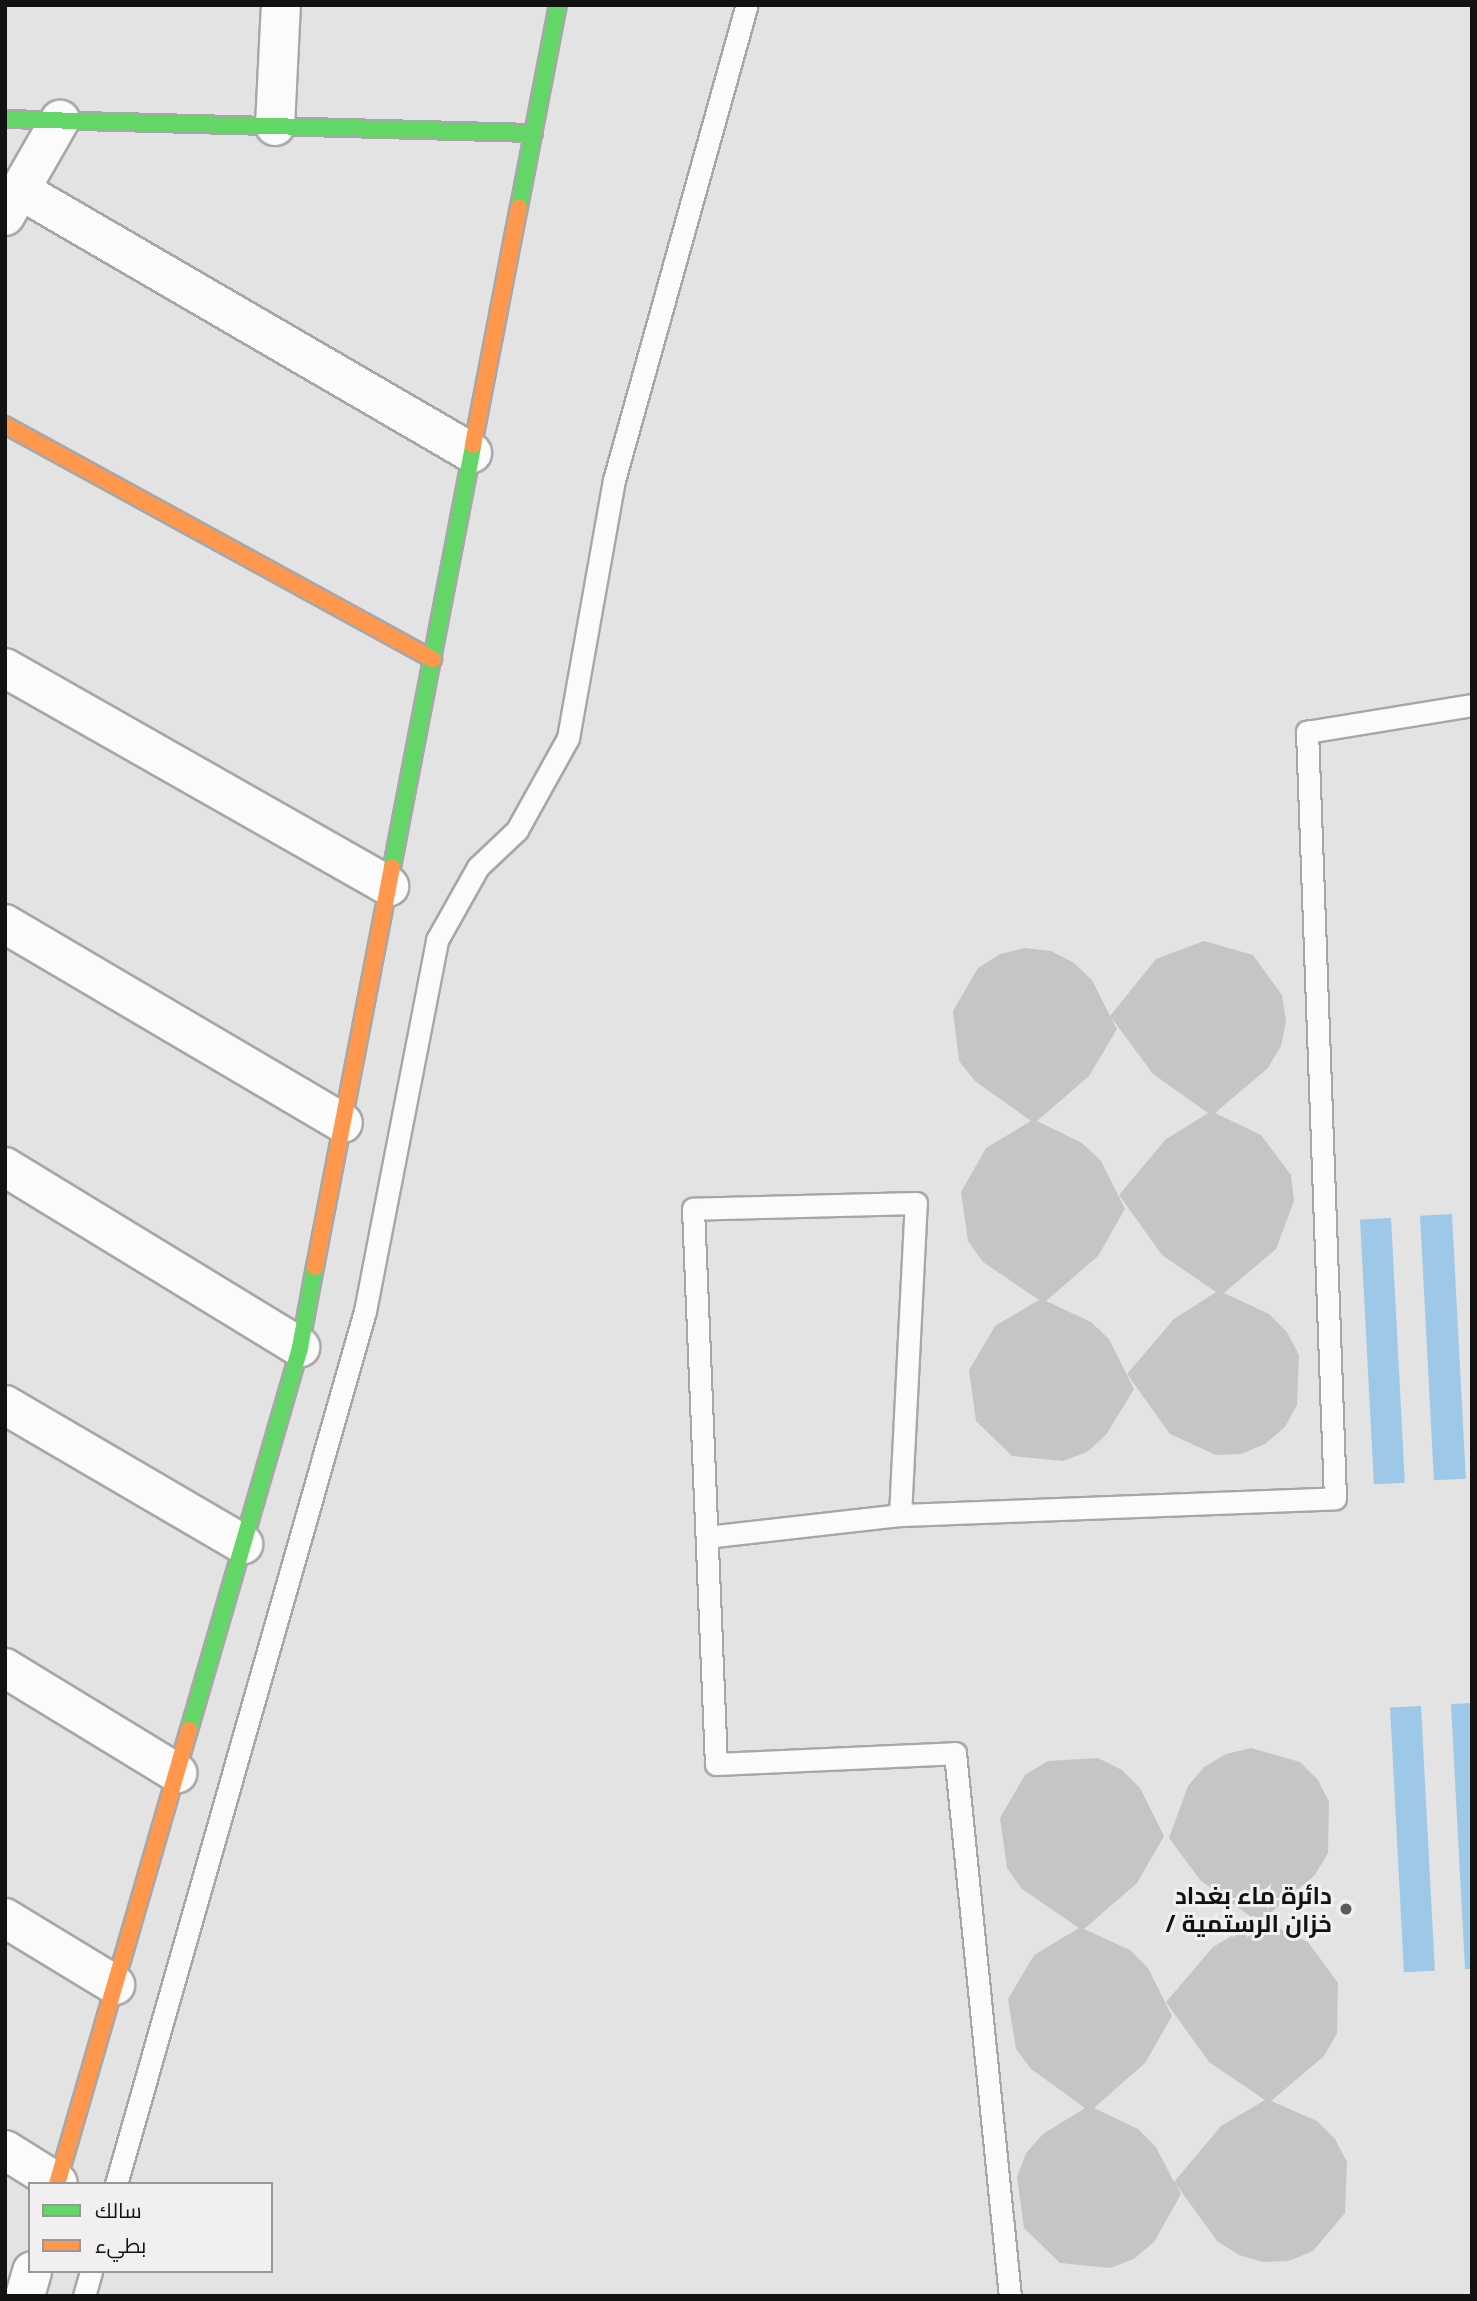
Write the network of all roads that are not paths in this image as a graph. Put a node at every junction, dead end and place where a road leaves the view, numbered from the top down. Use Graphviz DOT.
graph roads {
  1 [pos="281,5"];
  2 [pos="558,5"];
  3 [pos="747,5"];
  4 [pos="5,119"];
  5 [pos="60,120"];
  6 [pos="275,126"];
  7 [pos="534,133"];
  8 [pos="13,203"];
  9 [pos="5,425"];
  10 [pos="472,453"];
  11 [pos="433,659"];
  12 [pos="5,668"];
  13 [pos="1472,705"];
  14 [pos="389,886"];
  15 [pos="5,924"];
  16 [pos="344,1123"];
  17 [pos="5,1167"];
  18 [pos="300,1347"];
  19 [pos="5,1405"];
  20 [pos="900,1515"];
  21 [pos="707,1537"];
  22 [pos="243,1544"];
  23 [pos="5,1668"];
  24 [pos="177,1773"];
  25 [pos="5,1919"];
  26 [pos="115,1985"];
  27 [pos="5,2150"];
  28 [pos="55,2182"];
  29 [pos="57,2182"];
  30 [pos="117,2182"];
  31 [pos="31,2273"];
  32 [pos="90,2273"];
  33 [pos="25,2296"];
  34 [pos="84,2296"];
  35 [pos="1010,2296"];
  1 -- 6 [label="street"];
  2 -- 7 [label="street"];
  3 -- 30 [label="lane"];
  4 -- 5 [label="street"];
  5 -- 6 [label="street"];
  5 -- 8 [label="street"];
  6 -- 7 [label="street"];
  7 -- 10 [label="street"];
  8 -- 10 [label="street"];
  9 -- 11 [label="street"];
  10 -- 11 [label="street"];
  11 -- 14 [label="street"];
  12 -- 14 [label="street"];
  13 -- 20 [label="lane"];
  14 -- 16 [label="street"];
  15 -- 16 [label="street"];
  16 -- 18 [label="street"];
  17 -- 18 [label="street"];
  18 -- 22 [label="street"];
  19 -- 22 [label="street"];
  20 -- 21 [label="lane"];
  20 -- 21 [label="lane"];
  21 -- 35 [label="lane"];
  22 -- 24 [label="street"];
  23 -- 24 [label="street"];
  24 -- 26 [label="street"];
  25 -- 26 [label="street"];
  26 -- 29 [label="street"];
  27 -- 28 [label="street"];
  31 -- 33 [label="street"];
  32 -- 34 [label="lane"];
}
